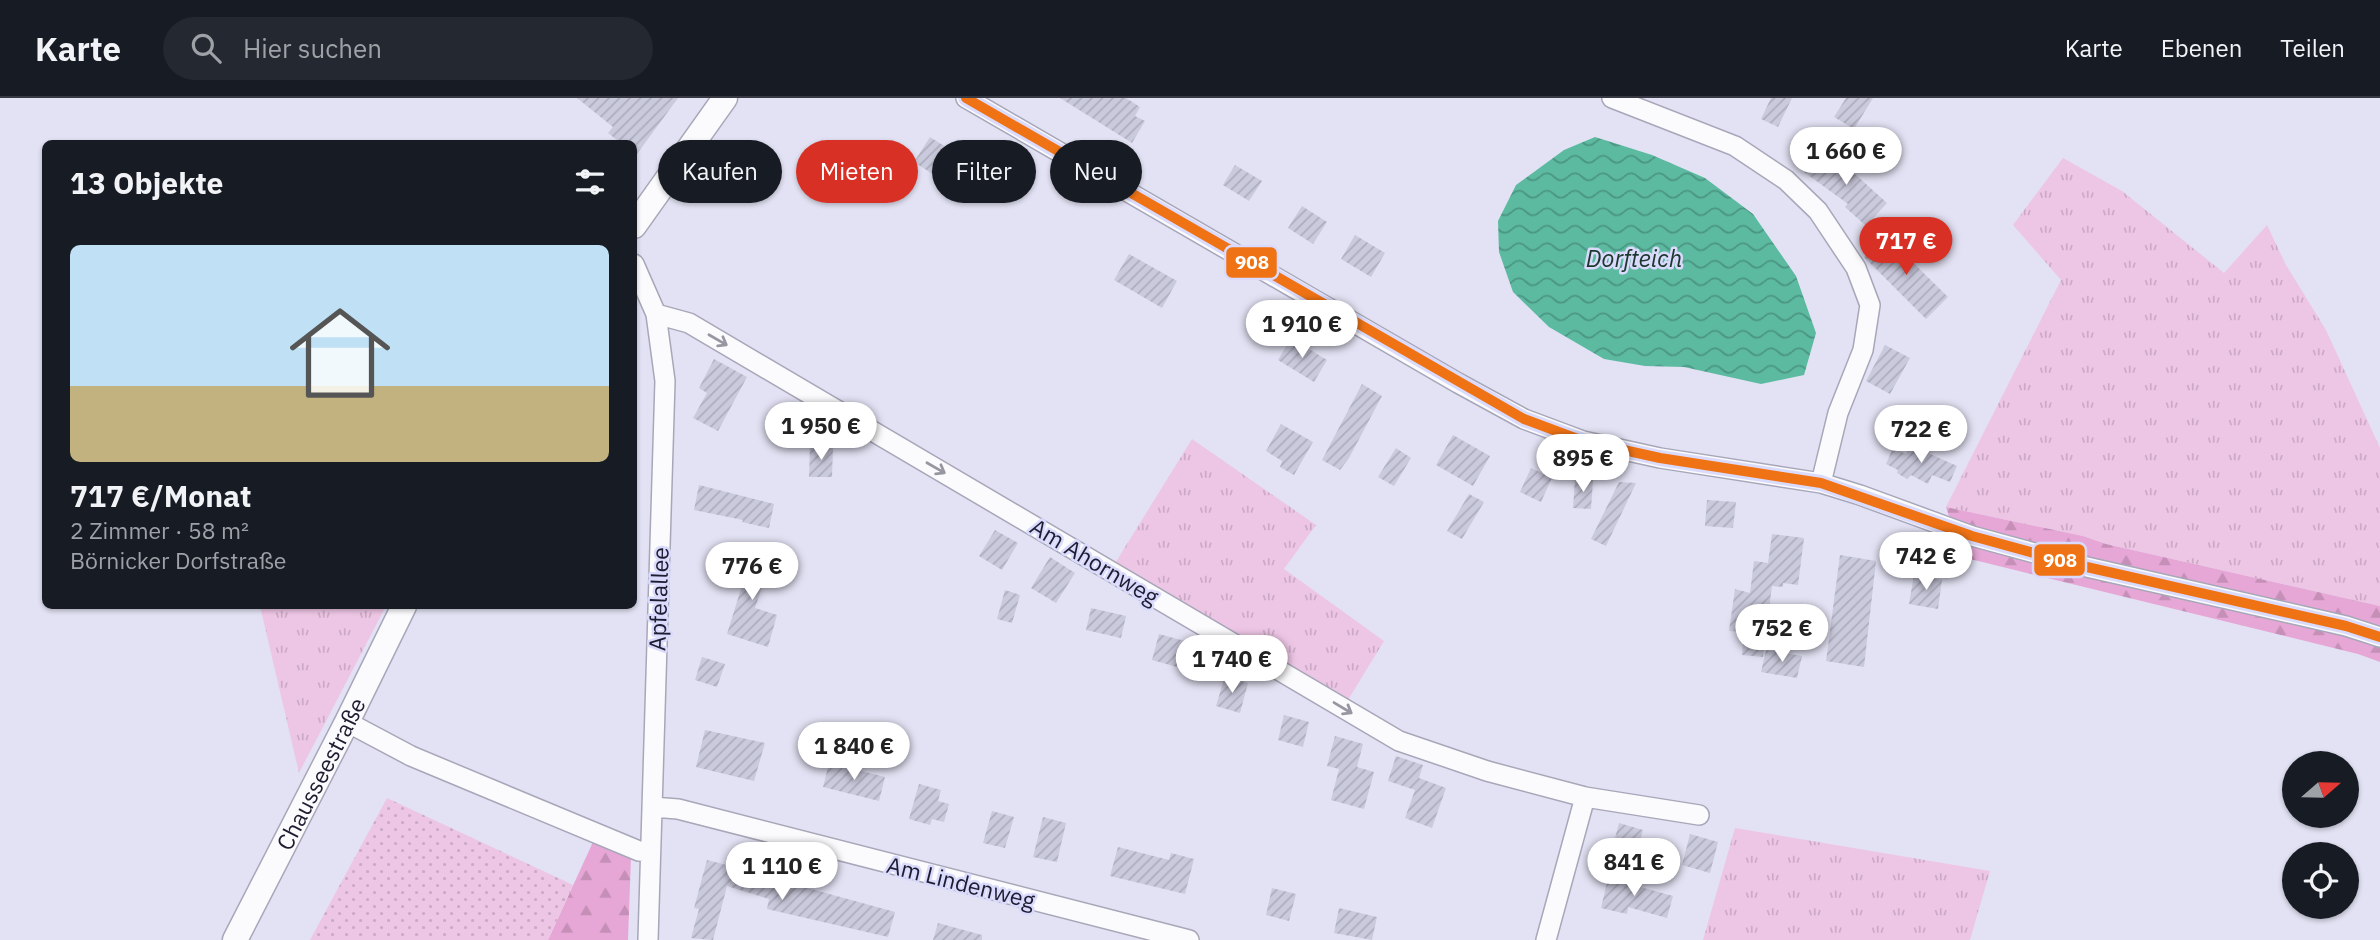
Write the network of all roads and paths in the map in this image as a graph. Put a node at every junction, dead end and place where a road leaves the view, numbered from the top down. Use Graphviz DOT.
graph roads {
  1 [pos="725,98"];
  2 [pos="966,98"];
  3 [pos="1612,98"];
  4 [pos="637,222"];
  5 [pos="637,271"];
  6 [pos="656,314"];
  7 [pos="1821,483"];
  8 [pos="403,609"];
  9 [pos="2380,637"];
  10 [pos="347,722"];
  11 [pos="1585,797"];
  12 [pos="652,807"];
  13 [pos="1699,815"];
  14 [pos="650,852"];
  15 [pos="235,940"];
  16 [pos="648,940"];
  17 [pos="1189,940"];
  18 [pos="1546,940"];
  1 -- 4 [label="main road"];
  2 -- 7 [label="street"];
  3 -- 7 [label="street"];
  5 -- 6 [label="street, Apfelallee"];
  6 -- 11 [label="street, Am Ahornweg, one-way"];
  6 -- 12 [label="street, Apfelallee"];
  7 -- 9 [label="street"];
  8 -- 10 [label="main road, Chausseestraße"];
  10 -- 14 [label="street"];
  10 -- 15 [label="main road, Chausseestraße"];
  11 -- 13 [label="street, Am Ahornweg"];
  11 -- 18 [label="street"];
  12 -- 14 [label="street, Apfelallee"];
  12 -- 17 [label="street, Am Lindenweg"];
  14 -- 16 [label="street, Apfelallee"];
}
